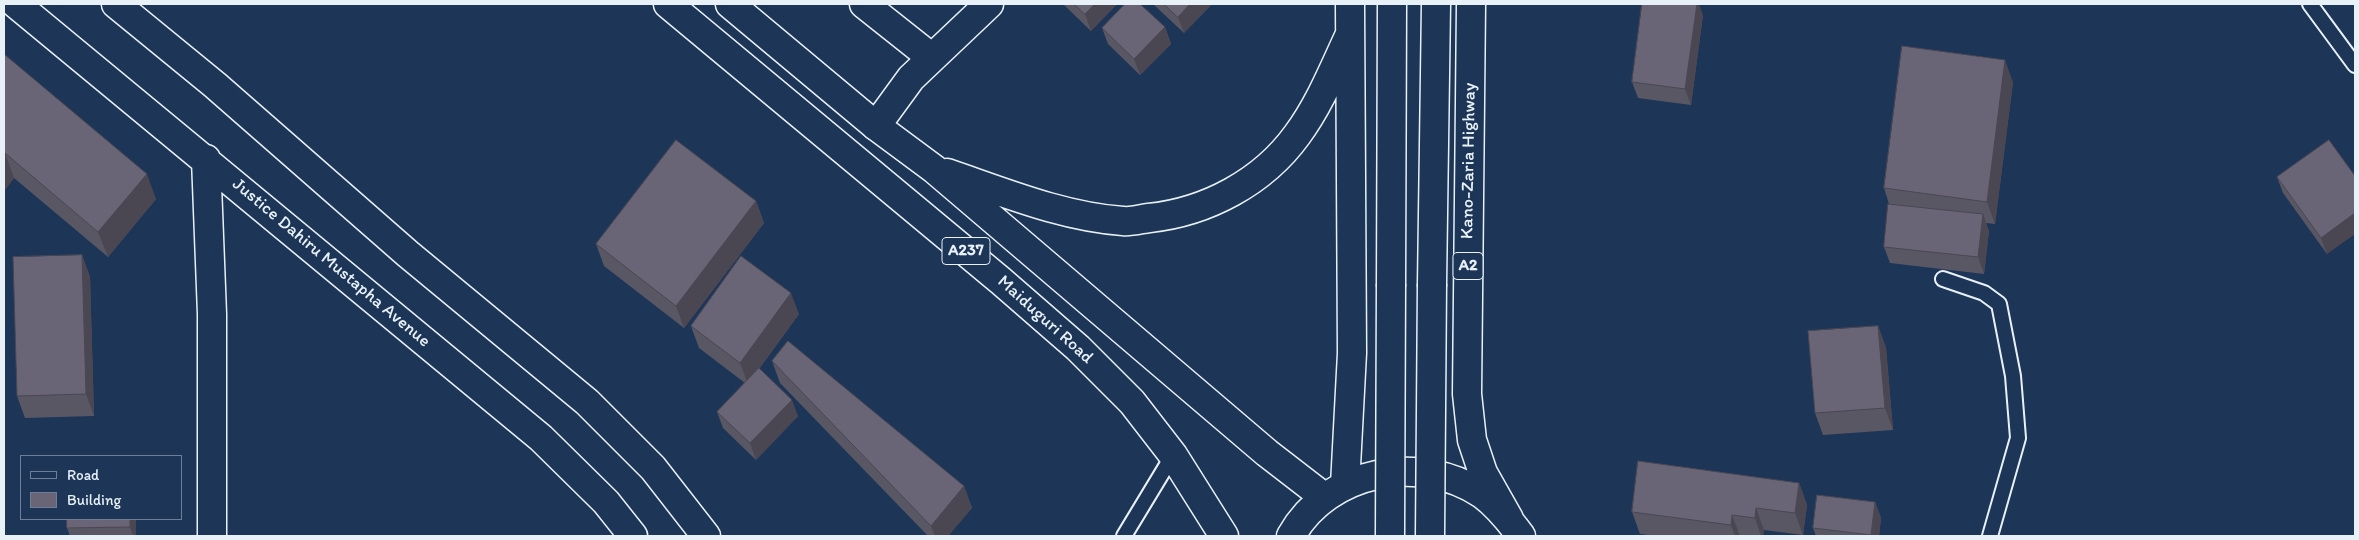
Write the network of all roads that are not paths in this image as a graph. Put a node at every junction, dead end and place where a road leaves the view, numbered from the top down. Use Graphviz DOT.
graph roads {
  1 [pos="16,4"];
  2 [pos="118,4"];
  3 [pos="668,4"];
  4 [pos="730,4"];
  5 [pos="864,4"];
  6 [pos="989,4"];
  7 [pos="1350,4"];
  8 [pos="1392,4"];
  9 [pos="1436,4"];
  10 [pos="1471,4"];
  11 [pos="2310,4"];
  12 [pos="1350,34"];
  13 [pos="932,58"];
  14 [pos="2355,65"];
  15 [pos="876,126"];
  16 [pos="206,159"];
  17 [pos="934,169"];
  18 [pos="1942,279"];
  19 [pos="1173,455"];
  20 [pos="1335,491"];
  21 [pos="1515,528"];
  22 [pos="212,536"];
  23 [pos="632,536"];
  24 [pos="704,536"];
  25 [pos="1124,536"];
  26 [pos="1224,536"];
  27 [pos="1291,536"];
  28 [pos="1390,536"];
  29 [pos="1430,536"];
  30 [pos="1990,536"];
  1 -- 16 [label="main road, Justice Dahiru Mustapha Avenue"];
  2 -- 24 [label="main road"];
  3 -- 19 [label="main road, Maiduguri Road / A237"];
  4 -- 15 [label="main road, A237"];
  5 -- 13 [label="main road"];
  6 -- 13 [label="main road"];
  7 -- 12 [label="main road"];
  8 -- 28 [label="main road, bridge"];
  9 -- 29 [label="main road, A2, bridge"];
  10 -- 21 [label="main road, Kano-Zaria Highway / A2"];
  11 -- 14 [label="lane"];
  12 -- 17 [label="main road"];
  12 -- 20 [label="main road"];
  13 -- 15 [label="main road"];
  15 -- 17 [label="main road, A237"];
  16 -- 22 [label="main road"];
  16 -- 23 [label="main road, Justice Dahiru Mustapha Avenue"];
  17 -- 20 [label="main road, A237"];
  18 -- 30 [label="lane"];
  19 -- 25 [label="lane"];
  19 -- 26 [label="main road, Maiduguri Road / A237"];
  20 -- 21 [label="main road"];
  20 -- 27 [label="main road"];
}
